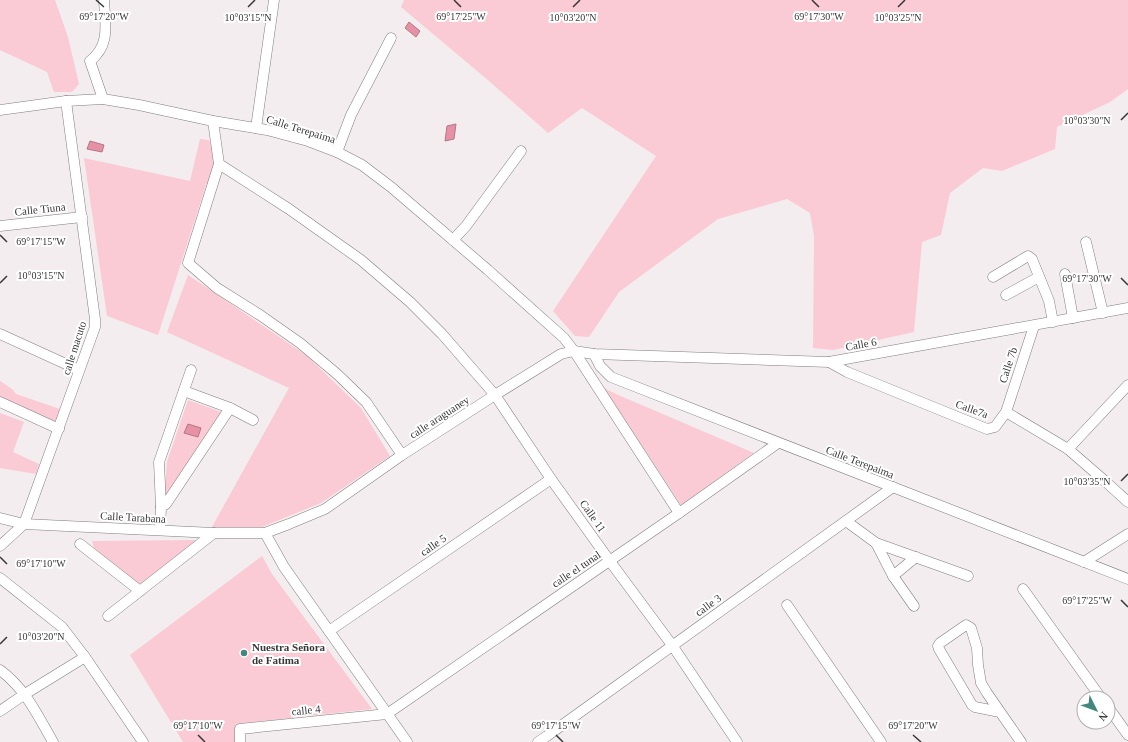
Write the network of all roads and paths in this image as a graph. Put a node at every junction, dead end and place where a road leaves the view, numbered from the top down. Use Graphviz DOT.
graph roads {
  1 [pos="104,0"];
  2 [pos="274,0"];
  3 [pos="391,38"];
  4 [pos="103,99"];
  5 [pos="66,101"];
  6 [pos="0,110"];
  7 [pos="213,121"];
  8 [pos="256,128"];
  9 [pos="521,151"];
  10 [pos="337,152"];
  11 [pos="219,164"];
  12 [pos="82,217"];
  13 [pos="0,226"];
  14 [pos="453,240"];
  15 [pos="1086,242"];
  16 [pos="1066,274"];
  17 [pos="993,277"];
  18 [pos="1039,277"];
  19 [pos="1006,296"];
  20 [pos="1128,308"];
  21 [pos="1103,313"];
  22 [pos="1072,318"];
  23 [pos="1053,322"];
  24 [pos="1034,326"];
  25 [pos="0,334"];
  26 [pos="574,351"];
  27 [pos="594,354"];
  28 [pos="829,362"];
  29 [pos="79,370"];
  30 [pos="191,370"];
  31 [pos="1128,384"];
  32 [pos="184,391"];
  33 [pos="495,395"];
  34 [pos="0,402"];
  35 [pos="230,408"];
  36 [pos="1006,412"];
  37 [pos="254,420"];
  38 [pos="59,429"];
  39 [pos="778,443"];
  40 [pos="1068,449"];
  41 [pos="402,455"];
  42 [pos="551,479"];
  43 [pos="893,487"];
  44 [pos="1128,502"];
  45 [pos="161,507"];
  46 [pos="679,513"];
  47 [pos="0,518"];
  48 [pos="846,521"];
  49 [pos="24,524"];
  50 [pos="160,530"];
  51 [pos="265,533"];
  52 [pos="214,534"];
  53 [pos="1128,534"];
  54 [pos="876,543"];
  55 [pos="80,544"];
  56 [pos="0,546"];
  57 [pos="916,557"];
  58 [pos="609,560"];
  59 [pos="1084,562"];
  60 [pos="893,576"];
  61 [pos="968,576"];
  62 [pos="0,578"];
  63 [pos="1128,579"];
  64 [pos="1023,589"];
  65 [pos="140,591"];
  66 [pos="787,605"];
  67 [pos="914,606"];
  68 [pos="108,616"];
  69 [pos="329,632"];
  70 [pos="672,645"];
  71 [pos="85,657"];
  72 [pos="0,670"];
  73 [pos="1095,690"];
  74 [pos="25,694"];
  75 [pos="0,711"];
  76 [pos="1000,712"];
  77 [pos="387,714"];
  78 [pos="1116,718"];
  79 [pos="1128,735"];
  80 [pos="53,742"];
  81 [pos="143,742"];
  82 [pos="240,742"];
  83 [pos="407,742"];
  84 [pos="538,742"];
  85 [pos="737,742"];
  86 [pos="880,742"];
  87 [pos="1021,742"];
  1 -- 4 [label="street"];
  2 -- 8 [label="street"];
  3 -- 10 [label="street"];
  4 -- 5 [label="street, Calle Terepaima"];
  4 -- 7 [label="street, Calle Terepaima"];
  5 -- 6 [label="street, Calle Terepaima"];
  5 -- 12 [label="street, calle macuto"];
  7 -- 8 [label="street, Calle Terepaima"];
  7 -- 11 [label="street"];
  8 -- 10 [label="street, Calle Terepaima"];
  9 -- 14 [label="street"];
  10 -- 14 [label="street, Calle Terepaima"];
  11 -- 33 [label="street"];
  11 -- 41 [label="street"];
  12 -- 13 [label="street, Calle Tiuna"];
  12 -- 29 [label="street, calle macuto"];
  14 -- 26 [label="street, Calle Terepaima"];
  15 -- 21 [label="street"];
  16 -- 22 [label="street"];
  17 -- 18 [label="street"];
  18 -- 19 [label="street"];
  18 -- 23 [label="street"];
  20 -- 21 [label="street, Calle 6"];
  21 -- 22 [label="street, Calle 6"];
  22 -- 23 [label="street, Calle 6"];
  23 -- 24 [label="street, Calle 6"];
  24 -- 28 [label="street, Calle 6"];
  24 -- 36 [label="street, Calle 7b"];
  25 -- 29 [label="street"];
  26 -- 27 [label="street"];
  26 -- 33 [label="street"];
  26 -- 46 [label="street, Calle Terepaima"];
  27 -- 28 [label="street, Calle 6"];
  27 -- 39 [label="street, Calle Terepaima"];
  28 -- 36 [label="street, Calle7a"];
  29 -- 38 [label="street, calle macuto"];
  30 -- 32 [label="street"];
  31 -- 40 [label="street"];
  32 -- 35 [label="street"];
  32 -- 45 [label="street"];
  33 -- 41 [label="street, calle araguaney"];
  33 -- 42 [label="street, Calle 11"];
  34 -- 38 [label="street"];
  35 -- 37 [label="street"];
  35 -- 45 [label="street"];
  36 -- 40 [label="street, Calle7a"];
  38 -- 49 [label="street, calle macuto"];
  39 -- 43 [label="street, Calle Terepaima"];
  39 -- 46 [label="street, calle el tunal"];
  40 -- 44 [label="street, Calle7a"];
  41 -- 51 [label="street, calle araguaney"];
  42 -- 58 [label="street, Calle 11"];
  42 -- 69 [label="street, calle 5"];
  43 -- 48 [label="street, calle 3"];
  43 -- 59 [label="street, Calle Terepaima"];
  45 -- 50 [label="street"];
  46 -- 58 [label="street, calle el tunal"];
  47 -- 49 [label="street, Calle Tarabana"];
  48 -- 54 [label="street"];
  48 -- 70 [label="street, calle 3"];
  49 -- 50 [label="street, Calle Tarabana"];
  49 -- 56 [label="street"];
  50 -- 52 [label="street, Calle Tarabana"];
  51 -- 52 [label="street, Calle Tarabana"];
  51 -- 69 [label="street"];
  52 -- 65 [label="street"];
  53 -- 59 [label="street"];
  54 -- 57 [label="street"];
  54 -- 60 [label="street"];
  55 -- 65 [label="street"];
  57 -- 60 [label="street"];
  57 -- 61 [label="street"];
  58 -- 70 [label="street, Calle 11"];
  58 -- 77 [label="street, calle el tunal"];
  59 -- 63 [label="street, Calle Terepaima"];
  60 -- 67 [label="street"];
  62 -- 71 [label="street"];
  64 -- 73 [label="street"];
  65 -- 68 [label="street"];
  66 -- 86 [label="street"];
  69 -- 77 [label="street"];
  70 -- 84 [label="street, calle 3"];
  70 -- 85 [label="street, Calle 11"];
  71 -- 74 [label="street"];
  71 -- 81 [label="street"];
  72 -- 74 [label="street"];
  74 -- 75 [label="street"];
  74 -- 80 [label="street"];
  76 -- 76 [label="street"];
  76 -- 87 [label="street"];
  77 -- 82 [label="street, calle 4"];
  77 -- 83 [label="street"];
  78 -- 79 [label="street"];
}
